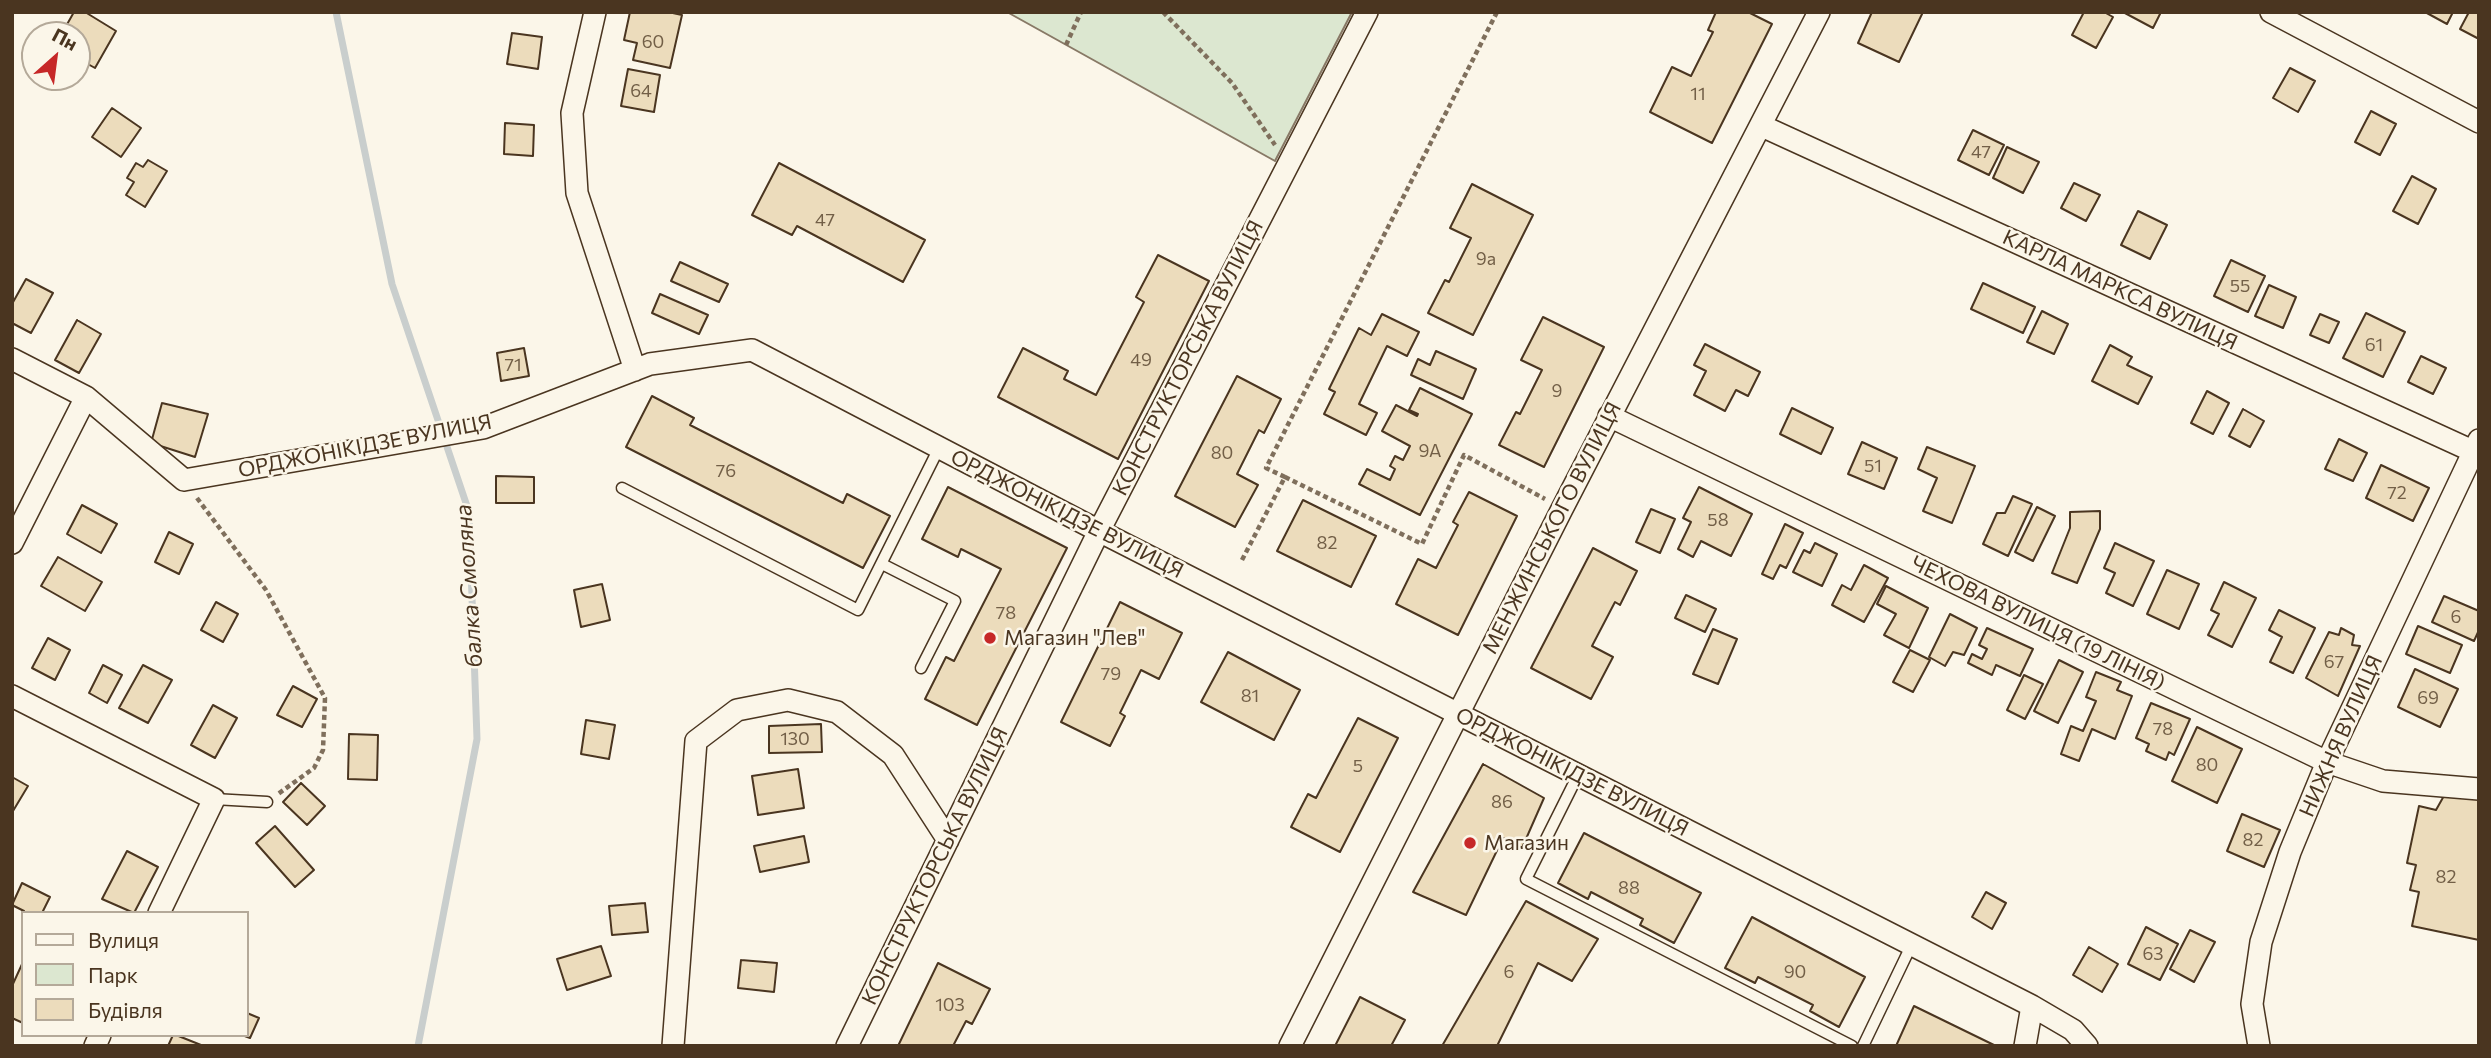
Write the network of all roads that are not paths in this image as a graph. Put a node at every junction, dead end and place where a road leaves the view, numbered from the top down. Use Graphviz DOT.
graph roads {
  1 [pos="594,12"];
  2 [pos="1367,12"];
  3 [pos="2271,12"];
  4 [pos="1818,13"];
  5 [pos="2479,122"];
  6 [pos="1762,126"];
  7 [pos="12,359"];
  8 [pos="635,370"];
  9 [pos="86,397"];
  10 [pos="1609,416"];
  11 [pos="939,448"];
  12 [pos="2477,448"];
  13 [pos="622,488"];
  14 [pos="1099,531"];
  15 [pos="12,542"];
  16 [pos="882,564"];
  17 [pos="921,668"];
  18 [pos="12,696"];
  19 [pos="1457,714"];
  20 [pos="2328,762"];
  21 [pos="1578,775"];
  22 [pos="2479,789"];
  23 [pos="214,799"];
  24 [pos="267,802"];
  25 [pos="948,839"];
  26 [pos="160,911"];
  27 [pos="1911,946"];
  28 [pos="2032,1006"];
  29 [pos="673,1046"];
  30 [pos="848,1046"];
  31 [pos="1290,1046"];
  32 [pos="1852,1046"];
  33 [pos="1863,1046"];
  34 [pos="2025,1046"];
  35 [pos="2087,1046"];
  36 [pos="2259,1046"];
  1 -- 8 [label="street"];
  2 -- 14 [label="street, КОНСТРУКТОРСЬКА ВУЛИЦЯ"];
  3 -- 5 [label="street"];
  4 -- 6 [label="street, МЕНЖИНСЬКОГО ВУЛИЦЯ"];
  6 -- 10 [label="street, МЕНЖИНСЬКОГО ВУЛИЦЯ"];
  6 -- 12 [label="street, КАРЛА МАРКСА ВУЛИЦЯ"];
  7 -- 9 [label="street"];
  8 -- 9 [label="street, ОРДЖОНІКІДЗЕ ВУЛИЦЯ"];
  8 -- 11 [label="street, ОРДЖОНІКІДЗЕ ВУЛИЦЯ"];
  9 -- 15 [label="street"];
  10 -- 19 [label="street, МЕНЖИНСЬКОГО ВУЛИЦЯ"];
  10 -- 20 [label="street, ЧЕХОВА ВУЛИЦЯ (19 ЛIНIЯ)"];
  11 -- 14 [label="street, ОРДЖОНІКІДЗЕ ВУЛИЦЯ"];
  11 -- 16 [label="lane"];
  12 -- 20 [label="street, НИЖНЯ ВУЛИЦЯ"];
  13 -- 16 [label="lane"];
  14 -- 19 [label="street, ОРДЖОНІКІДЗЕ ВУЛИЦЯ"];
  14 -- 25 [label="street, КОНСТРУКТОРСЬКА ВУЛИЦЯ"];
  16 -- 17 [label="lane"];
  18 -- 23 [label="street"];
  19 -- 21 [label="street, ОРДЖОНІКІДЗЕ ВУЛИЦЯ"];
  19 -- 31 [label="street, МЕНЖИНСЬКОГО ВУЛИЦЯ"];
  20 -- 22 [label="street, ЧЕХОВА ВУЛИЦЯ (19 ЛIНIЯ)"];
  20 -- 36 [label="street, НИЖНЯ ВУЛИЦЯ"];
  21 -- 27 [label="street, ОРДЖОНІКІДЗЕ ВУЛИЦЯ"];
  21 -- 32 [label="lane"];
  23 -- 24 [label="lane"];
  23 -- 26 [label="street"];
  25 -- 29 [label="street"];
  25 -- 30 [label="street, КОНСТРУКТОРСЬКА ВУЛИЦЯ"];
  27 -- 28 [label="street, ОРДЖОНІКІДЗЕ ВУЛИЦЯ"];
  27 -- 33 [label="lane"];
  28 -- 34 [label="street"];
  28 -- 35 [label="street, ОРДЖОНІКІДЗЕ ВУЛИЦЯ"];
}
